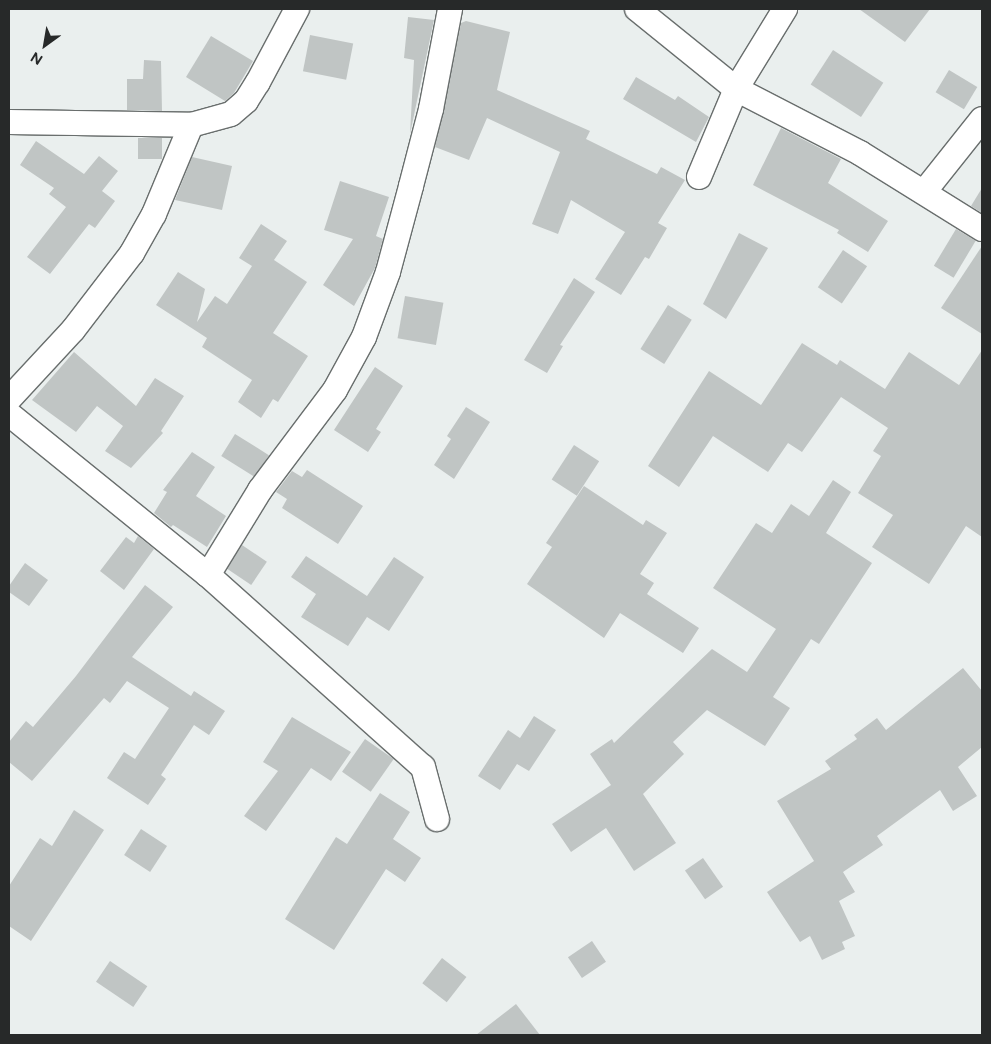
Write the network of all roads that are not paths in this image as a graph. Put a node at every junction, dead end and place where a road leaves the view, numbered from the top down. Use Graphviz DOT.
graph roads {
  1 [pos="297,9"];
  2 [pos="450,9"];
  3 [pos="637,9"];
  4 [pos="785,9"];
  5 [pos="736,89"];
  6 [pos="982,119"];
  7 [pos="9,122"];
  8 [pos="191,125"];
  9 [pos="699,176"];
  10 [pos="924,192"];
  11 [pos="982,229"];
  12 [pos="9,398"];
  13 [pos="9,414"];
  14 [pos="208,576"];
  15 [pos="437,819"];
  1 -- 8 [label="street"];
  2 -- 14 [label="street"];
  3 -- 5 [label="street"];
  4 -- 5 [label="street"];
  5 -- 9 [label="street"];
  5 -- 10 [label="street"];
  6 -- 10 [label="street"];
  7 -- 8 [label="street"];
  8 -- 12 [label="street"];
  10 -- 11 [label="street"];
  13 -- 14 [label="street"];
  14 -- 15 [label="street"];
}
